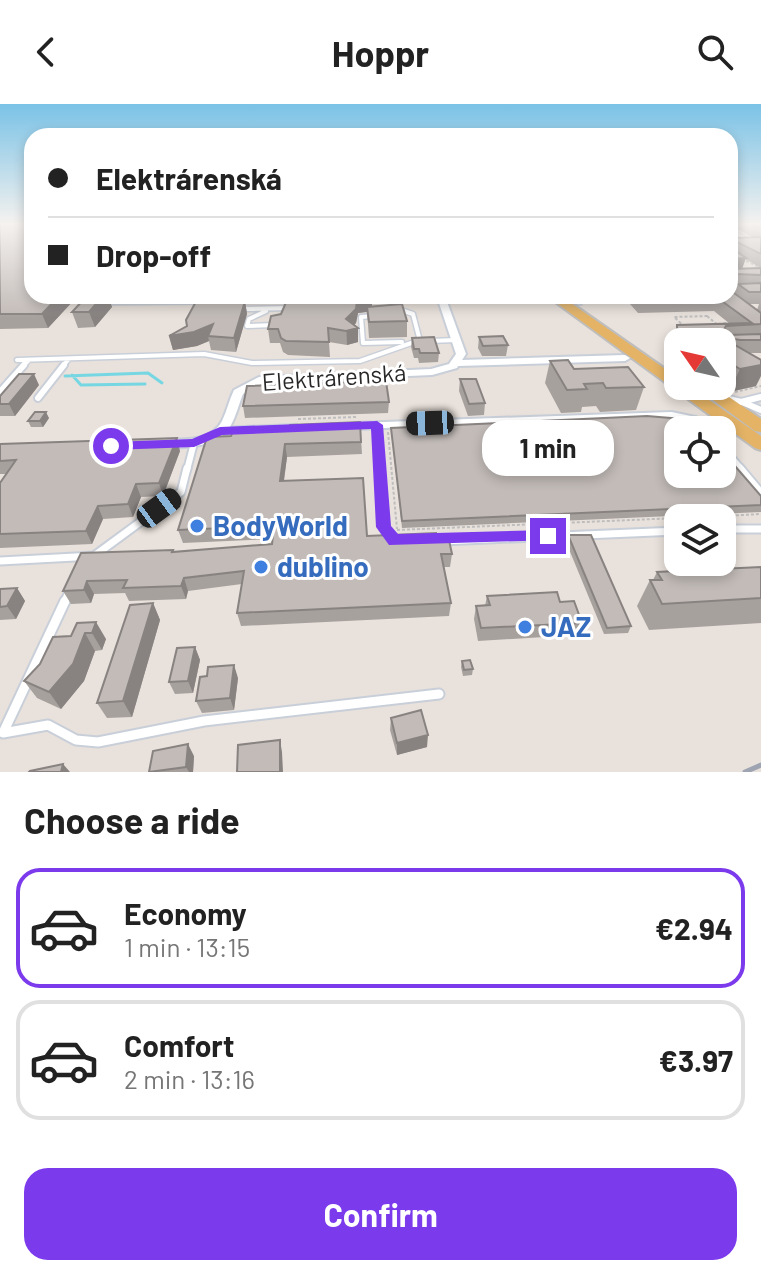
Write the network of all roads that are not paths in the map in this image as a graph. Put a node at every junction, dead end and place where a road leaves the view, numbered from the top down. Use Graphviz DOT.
graph roads {
  1 [pos="444,304"];
  2 [pos="564,304"];
  3 [pos="584,304"];
  4 [pos="387,306"];
  5 [pos="274,308"];
  6 [pos="302,308"];
  7 [pos="228,309"];
  8 [pos="413,314"];
  9 [pos="275,325"];
  10 [pos="457,340"];
  11 [pos="420,341"];
  12 [pos="405,342"];
  13 [pos="625,358"];
  14 [pos="17,360"];
  15 [pos="68,360"];
  16 [pos="664,360"];
  17 [pos="28,361"];
  18 [pos="458,363"];
  19 [pos="664,376"];
  20 [pos="0,392"];
  21 [pos="761,397"];
  22 [pos="38,398"];
  23 [pos="698,400"];
  24 [pos="727,400"];
  25 [pos="736,400"];
  26 [pos="741,402"];
  27 [pos="761,410"];
  28 [pos="676,416"];
  29 [pos="377,425"];
  30 [pos="350,426"];
  31 [pos="310,427"];
  32 [pos="761,427"];
  33 [pos="220,431"];
  34 [pos="194,443"];
  35 [pos="761,444"];
  36 [pos="149,445"];
  37 [pos="736,464"];
  38 [pos="761,493"];
  39 [pos="736,529"];
  40 [pos="761,529"];
  41 [pos="664,532"];
  42 [pos="426,541"];
  43 [pos="400,542"];
  44 [pos="85,556"];
  45 [pos="0,561"];
  46 [pos="79,570"];
  47 [pos="73,583"];
  48 [pos="439,694"];
  49 [pos="2,733"];
  1 -- 10 [label="street"];
  2 -- 19 [label="main road"];
  3 -- 16 [label="main road"];
  4 -- 8 [label="lane"];
  5 -- 6 [label="lane"];
  5 -- 7 [label="lane"];
  5 -- 9 [label="lane"];
  8 -- 11 [label="lane"];
  8 -- 12 [label="lane"];
  10 -- 11 [label="lane"];
  10 -- 18 [label="street"];
  11 -- 12 [label="lane"];
  12 -- 15 [label="lane"];
  13 -- 18 [label="street, Elektrárenská"];
  14 -- 17 [label="lane"];
  15 -- 17 [label="lane"];
  15 -- 22 [label="lane"];
  17 -- 20 [label="lane"];
  18 -- 33 [label="street, Elektrárenská"];
  21 -- 26 [label="lane"];
  23 -- 35 [label="main road"];
  24 -- 32 [label="main road"];
  25 -- 26 [label="lane"];
  26 -- 27 [label="lane"];
  28 -- 29 [label="lane"];
  29 -- 30 [label="lane"];
  29 -- 43 [label="lane"];
  31 -- 33 [label="lane"];
  33 -- 34 [label="street"];
  34 -- 36 [label="street"];
  34 -- 44 [label="lane"];
  37 -- 38 [label="lane"];
  39 -- 40 [label="lane"];
  41 -- 42 [label="lane"];
  44 -- 45 [label="lane"];
  44 -- 46 [label="lane"];
  47 -- 49 [label="lane"];
  48 -- 49 [label="lane"];
}
